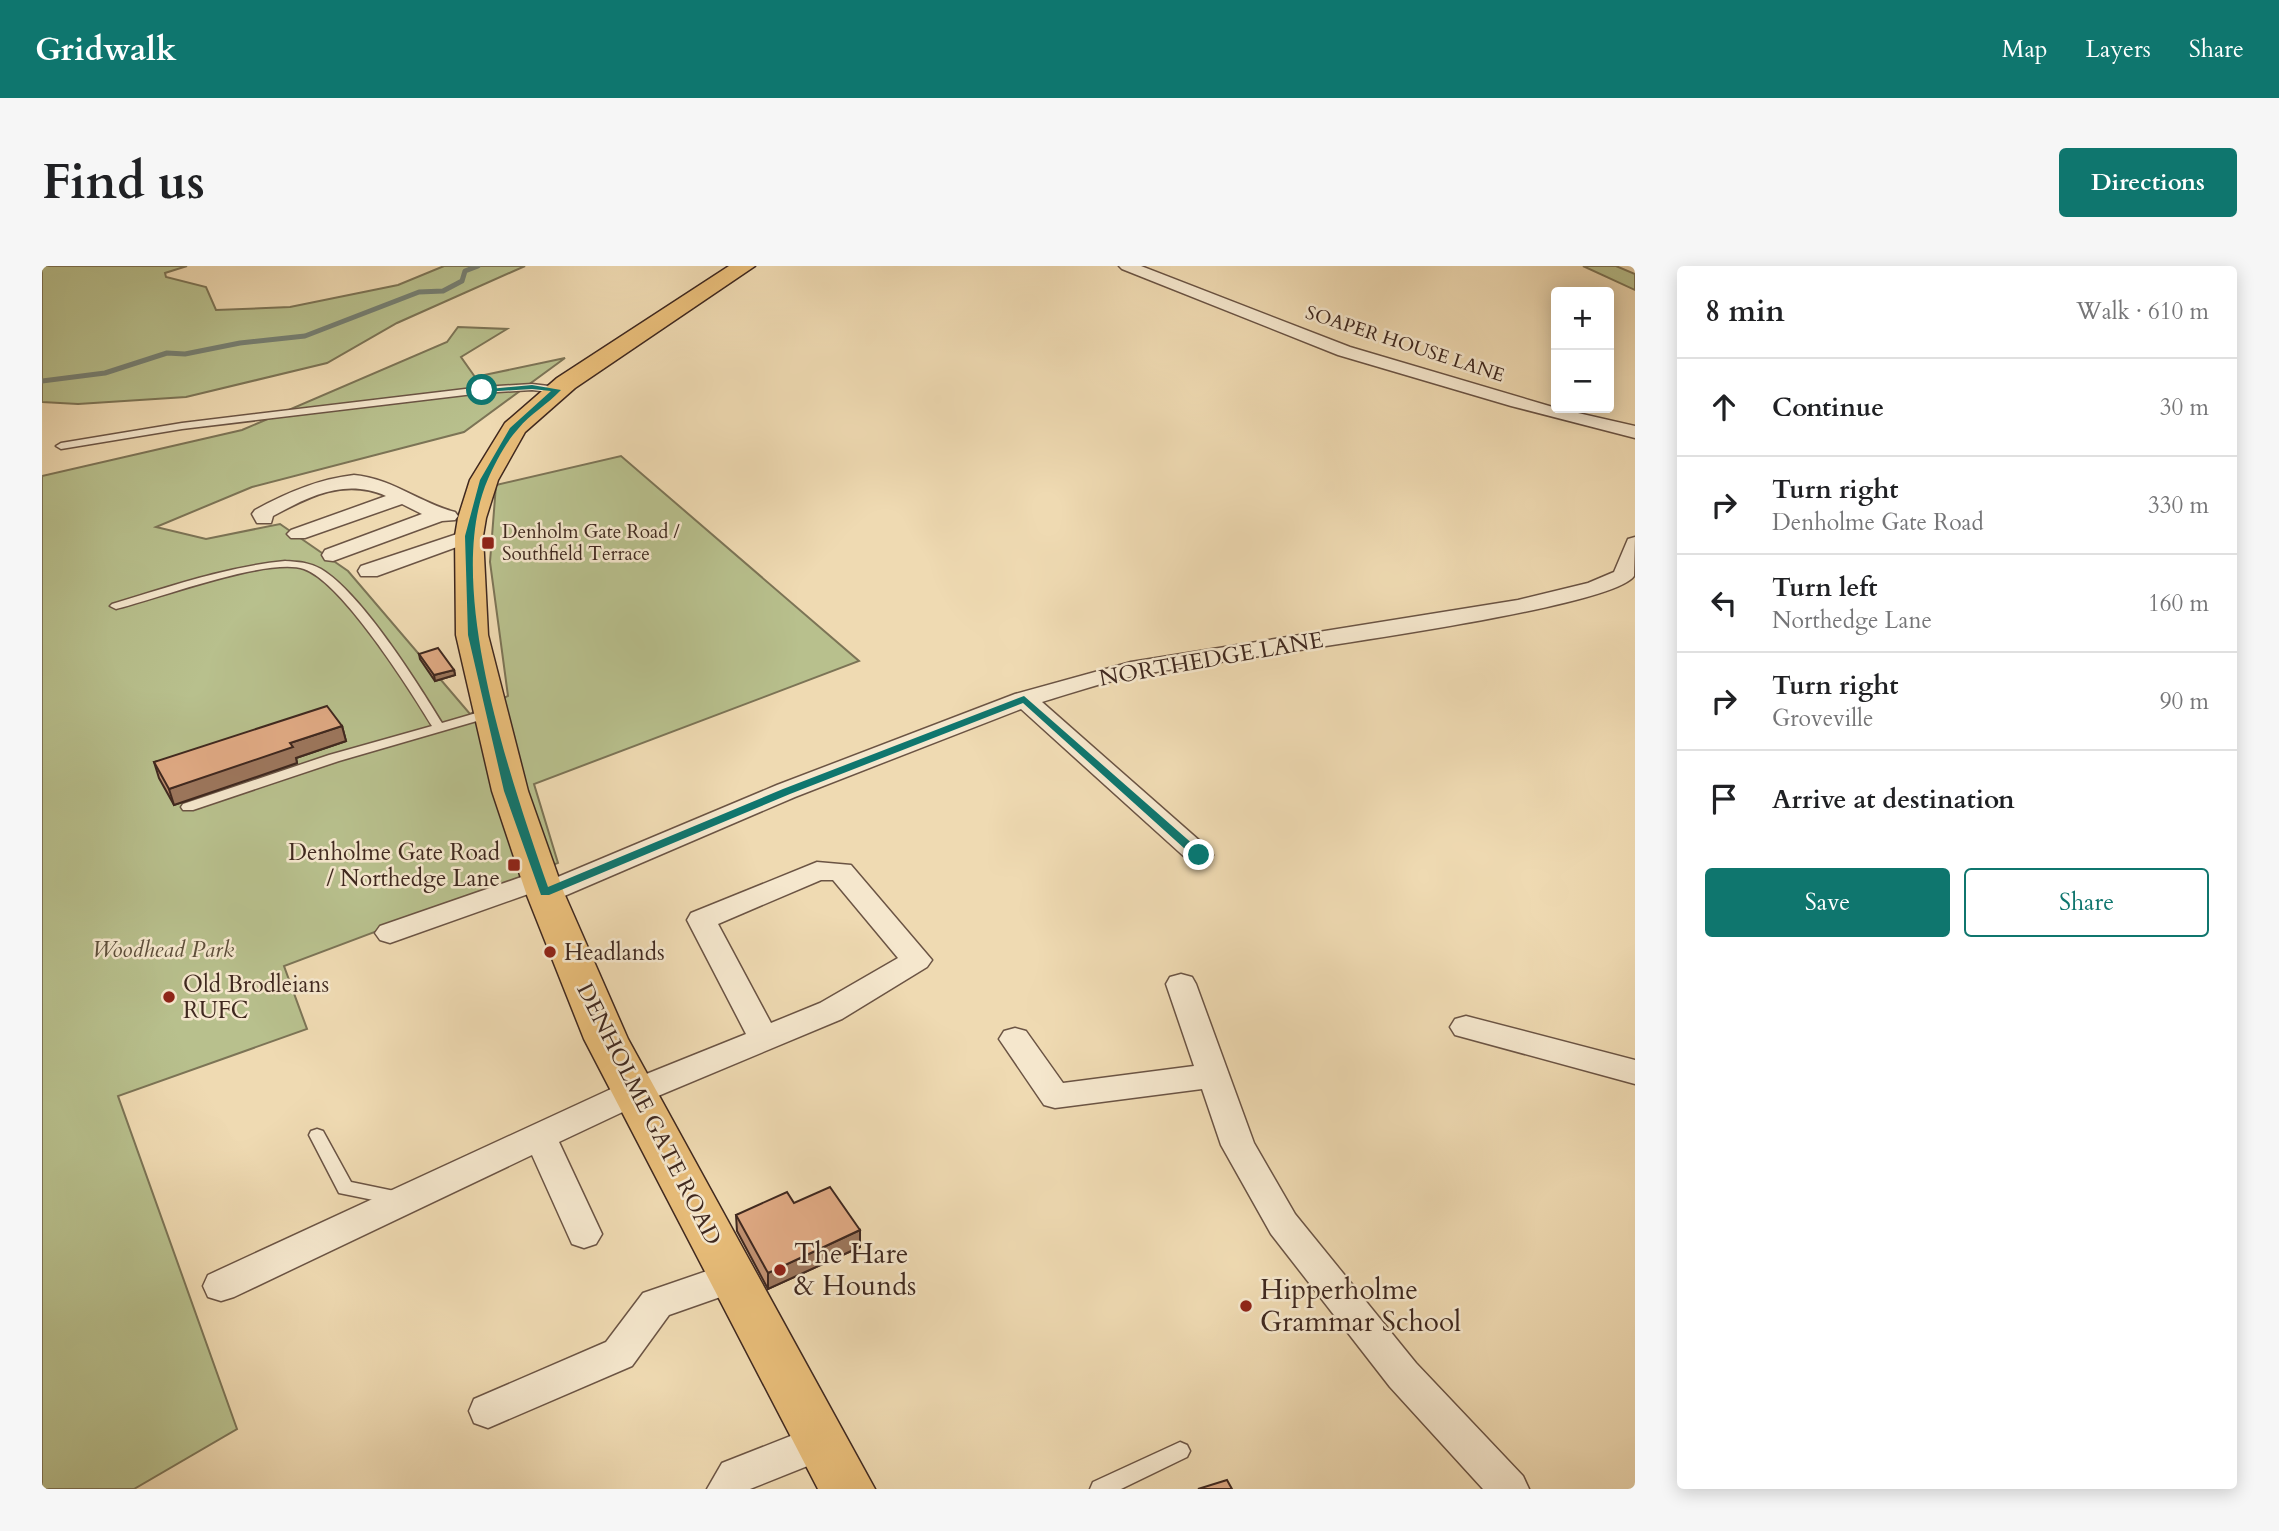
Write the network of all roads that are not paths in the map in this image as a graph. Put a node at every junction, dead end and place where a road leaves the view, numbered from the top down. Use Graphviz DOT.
graph roads {
  1 [pos="744,266"];
  2 [pos="1127,266"];
  3 [pos="558,390"];
  4 [pos="1635,432"];
  5 [pos="61,446"];
  6 [pos="401,498"];
  7 [pos="264,519"];
  8 [pos="460,523"];
  9 [pos="298,534"];
  10 [pos="1635,543"];
  11 [pos="332,555"];
  12 [pos="369,571"];
  13 [pos="116,606"];
  14 [pos="1024,699"];
  15 [pos="490,713"];
  16 [pos="439,727"];
  17 [pos="188,807"];
  18 [pos="1199,855"];
  19 [pos="542,886"];
  20 [pos="390,933"];
  21 [pos="1181,984"];
  22 [pos="1466,1027"];
  23 [pos="764,1039"];
  24 [pos="1015,1039"];
  25 [pos="1635,1072"];
  26 [pos="1212,1076"];
  27 [pos="635,1092"];
  28 [pos="317,1135"];
  29 [pos="540,1136"];
  30 [pos="406,1199"];
  31 [pos="584,1234"];
  32 [pos="733,1277"];
  33 [pos="221,1286"];
  34 [pos="488,1411"];
  35 [pos="821,1442"];
  36 [pos="1180,1451"];
  37 [pos="727,1489"];
  38 [pos="847,1489"];
  39 [pos="1100,1489"];
  40 [pos="1509,1489"];
  1 -- 3 [label="main road, DENHOLME GATE ROAD"];
  2 -- 4 [label="street, SOAPER HOUSE LANE"];
  3 -- 5 [label="lane"];
  3 -- 8 [label="main road, DENHOLME GATE ROAD"];
  6 -- 7 [label="street"];
  6 -- 8 [label="street"];
  6 -- 9 [label="street"];
  8 -- 11 [label="street"];
  8 -- 12 [label="street"];
  8 -- 15 [label="main road, DENHOLME GATE ROAD"];
  10 -- 14 [label="street, NORTHEDGE LANE"];
  13 -- 16 [label="lane"];
  14 -- 18 [label="street"];
  14 -- 19 [label="street, NORTHEDGE LANE"];
  15 -- 16 [label="lane"];
  15 -- 19 [label="main road, DENHOLME GATE ROAD"];
  16 -- 17 [label="lane"];
  19 -- 20 [label="street, NORTHEDGE LANE"];
  19 -- 27 [label="main road, DENHOLME GATE ROAD"];
  21 -- 26 [label="street"];
  22 -- 25 [label="street"];
  23 -- 23 [label="street"];
  23 -- 27 [label="street"];
  24 -- 26 [label="street"];
  26 -- 40 [label="street"];
  27 -- 29 [label="street"];
  27 -- 32 [label="main road, DENHOLME GATE ROAD"];
  28 -- 30 [label="lane"];
  29 -- 30 [label="street"];
  29 -- 31 [label="street"];
  30 -- 33 [label="street"];
  32 -- 34 [label="street"];
  32 -- 35 [label="main road, DENHOLME GATE ROAD"];
  35 -- 37 [label="street"];
  35 -- 38 [label="main road, DENHOLME GATE ROAD"];
  36 -- 39 [label="lane"];
}
